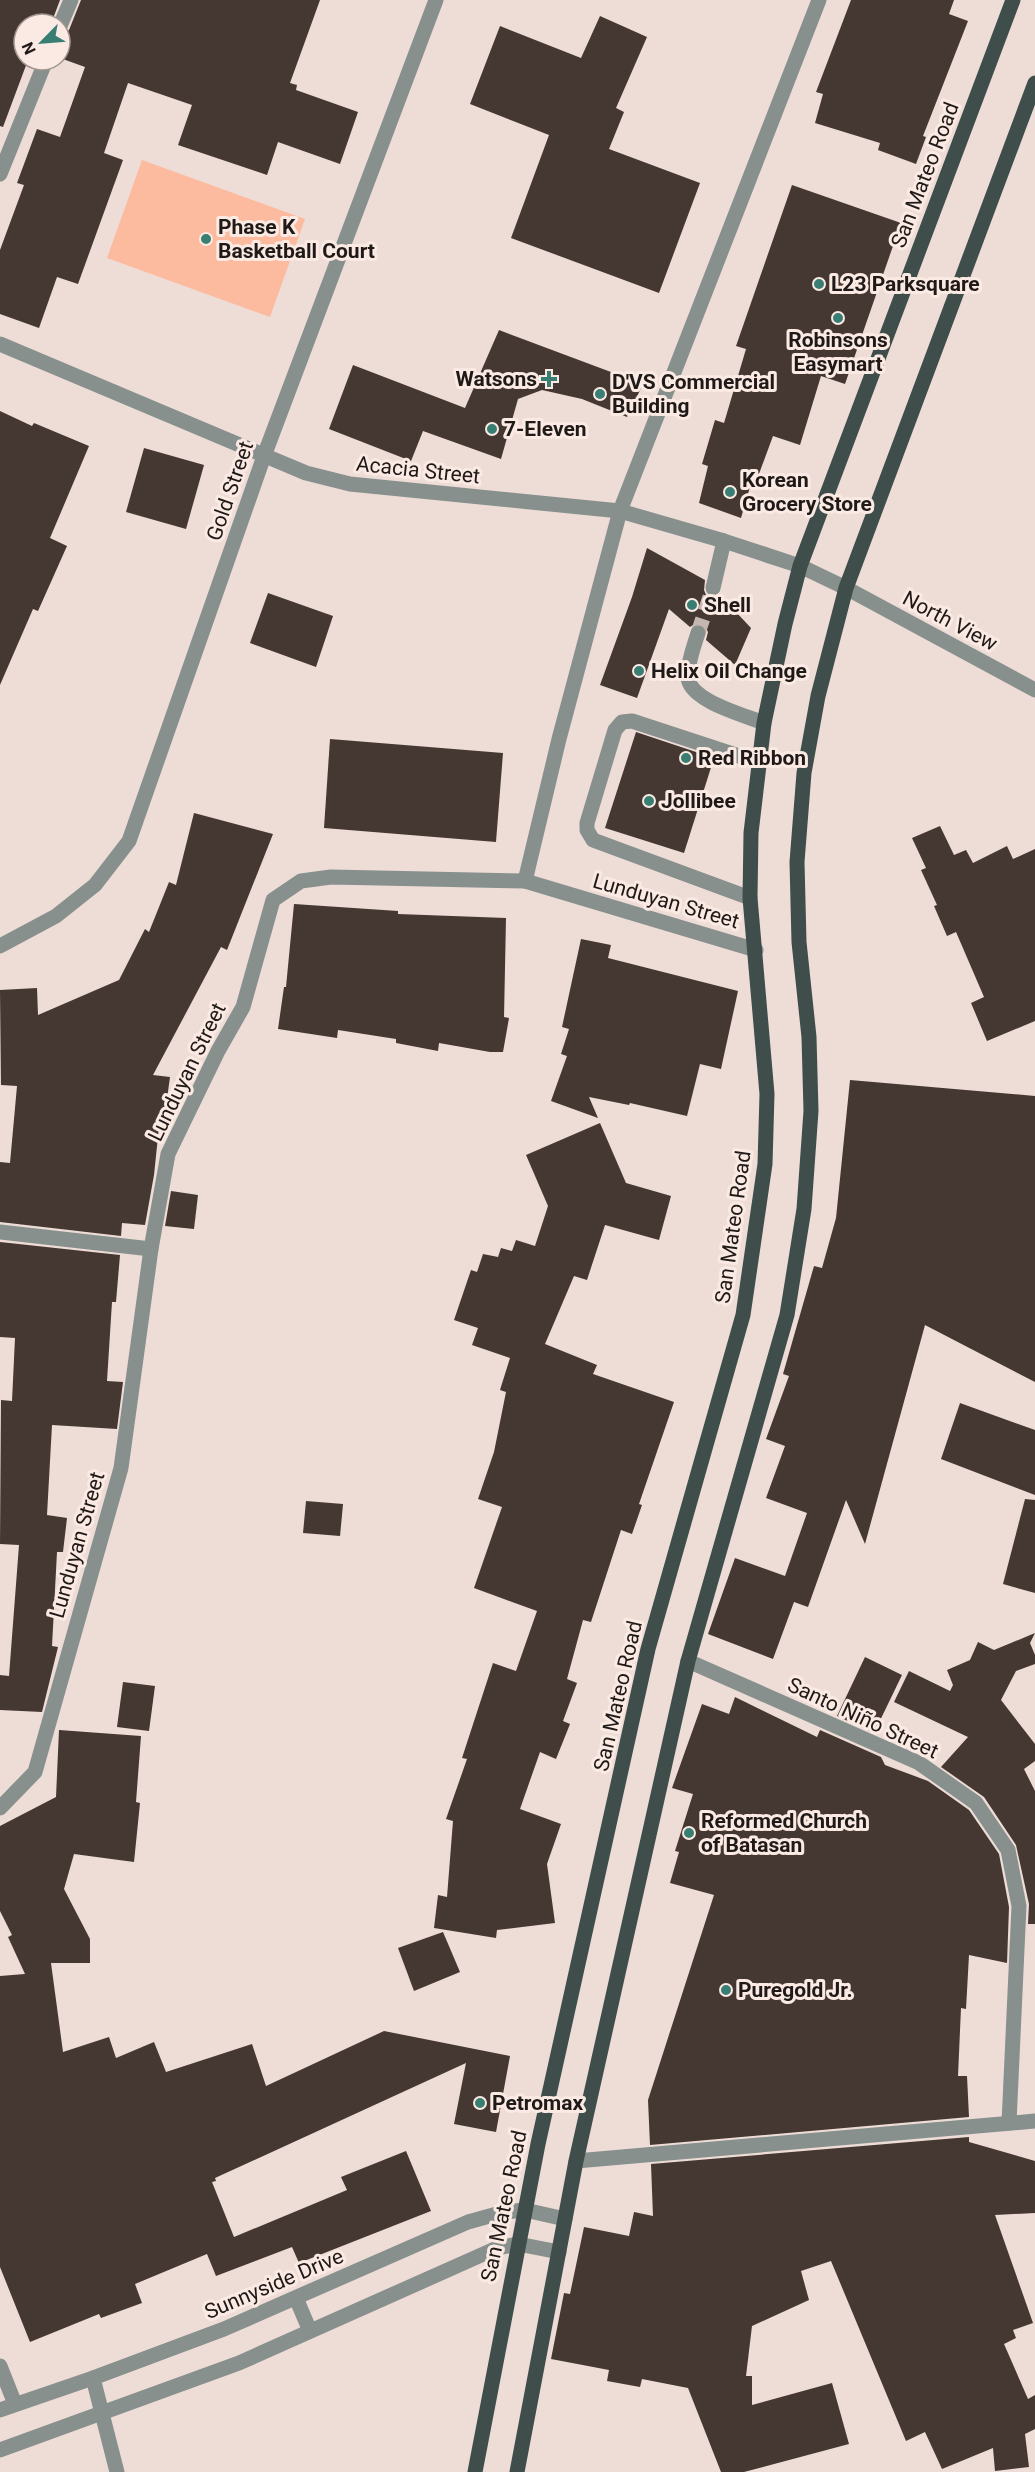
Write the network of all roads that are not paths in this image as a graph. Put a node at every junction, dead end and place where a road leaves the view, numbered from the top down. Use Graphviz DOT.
graph roads {
  1 [pos="436,0"];
  2 [pos="819,0"];
  3 [pos="1013,0"];
  4 [pos="41,72"];
  5 [pos="1035,83"];
  6 [pos="0,174"];
  7 [pos="0,344"];
  8 [pos="264,456"];
  9 [pos="620,511"];
  10 [pos="724,541"];
  11 [pos="800,566"];
  12 [pos="713,588"];
  13 [pos="846,588"];
  14 [pos="698,633"];
  15 [pos="1035,690"];
  16 [pos="764,723"];
  17 [pos="760,763"];
  18 [pos="525,881"];
  19 [pos="750,898"];
  20 [pos="0,946"];
  21 [pos="756,950"];
  22 [pos="0,1232"];
  23 [pos="150,1248"];
  24 [pos="688,1661"];
  25 [pos="0,1808"];
  26 [pos="1035,2121"];
  27 [pos="1009,2123"];
  28 [pos="576,2161"];
  29 [pos="525,2210"];
  30 [pos="565,2219"];
  31 [pos="518,2244"];
  32 [pos="559,2252"];
  33 [pos="296,2298"];
  34 [pos="310,2331"];
  35 [pos="0,2366"];
  36 [pos="93,2378"];
  37 [pos="15,2404"];
  38 [pos="0,2410"];
  39 [pos="102,2414"];
  40 [pos="0,2450"];
  41 [pos="117,2472"];
  42 [pos="475,2472"];
  43 [pos="517,2472"];
  1 -- 8 [label="street, Gold Street"];
  2 -- 9 [label="street"];
  3 -- 11 [label="main road, San Mateo Road"];
  4 -- 6 [label="street"];
  5 -- 13 [label="main road"];
  7 -- 8 [label="street, Acacia Street"];
  8 -- 9 [label="street, Acacia Street"];
  8 -- 20 [label="street, Gold Street"];
  9 -- 10 [label="street, Acacia Street"];
  9 -- 18 [label="street"];
  10 -- 11 [label="street, Acacia Street"];
  10 -- 12 [label="street"];
  11 -- 13 [label="street, Acacia Street"];
  11 -- 16 [label="main road, San Mateo Road"];
  13 -- 15 [label="street, North View"];
  13 -- 24 [label="main road"];
  14 -- 16 [label="street"];
  16 -- 17 [label="main road, San Mateo Road"];
  17 -- 19 [label="main road, San Mateo Road"];
  17 -- 19 [label="street"];
  18 -- 21 [label="street, Lunduyan Street"];
  18 -- 23 [label="street, Lunduyan Street"];
  19 -- 21 [label="main road, San Mateo Road"];
  21 -- 29 [label="main road, San Mateo Road"];
  22 -- 23 [label="street"];
  23 -- 25 [label="street, Lunduyan Street"];
  24 -- 27 [label="street, Santo Niño Street"];
  24 -- 28 [label="main road"];
  26 -- 27 [label="street"];
  27 -- 28 [label="street"];
  28 -- 30 [label="main road"];
  29 -- 30 [label="street, Sunnyside Drive"];
  29 -- 31 [label="main road, San Mateo Road"];
  29 -- 33 [label="street, Sunnyside Drive"];
  30 -- 32 [label="main road"];
  31 -- 32 [label="street"];
  31 -- 34 [label="street"];
  31 -- 42 [label="main road, San Mateo Road"];
  32 -- 43 [label="main road"];
  33 -- 34 [label="street"];
  33 -- 36 [label="street, Sunnyside Drive"];
  34 -- 39 [label="street"];
  35 -- 37 [label="street"];
  36 -- 37 [label="street, Sunnyside Drive"];
  36 -- 39 [label="street"];
  37 -- 38 [label="street, Sunnyside Drive"];
  39 -- 40 [label="street"];
  39 -- 41 [label="street"];
}
